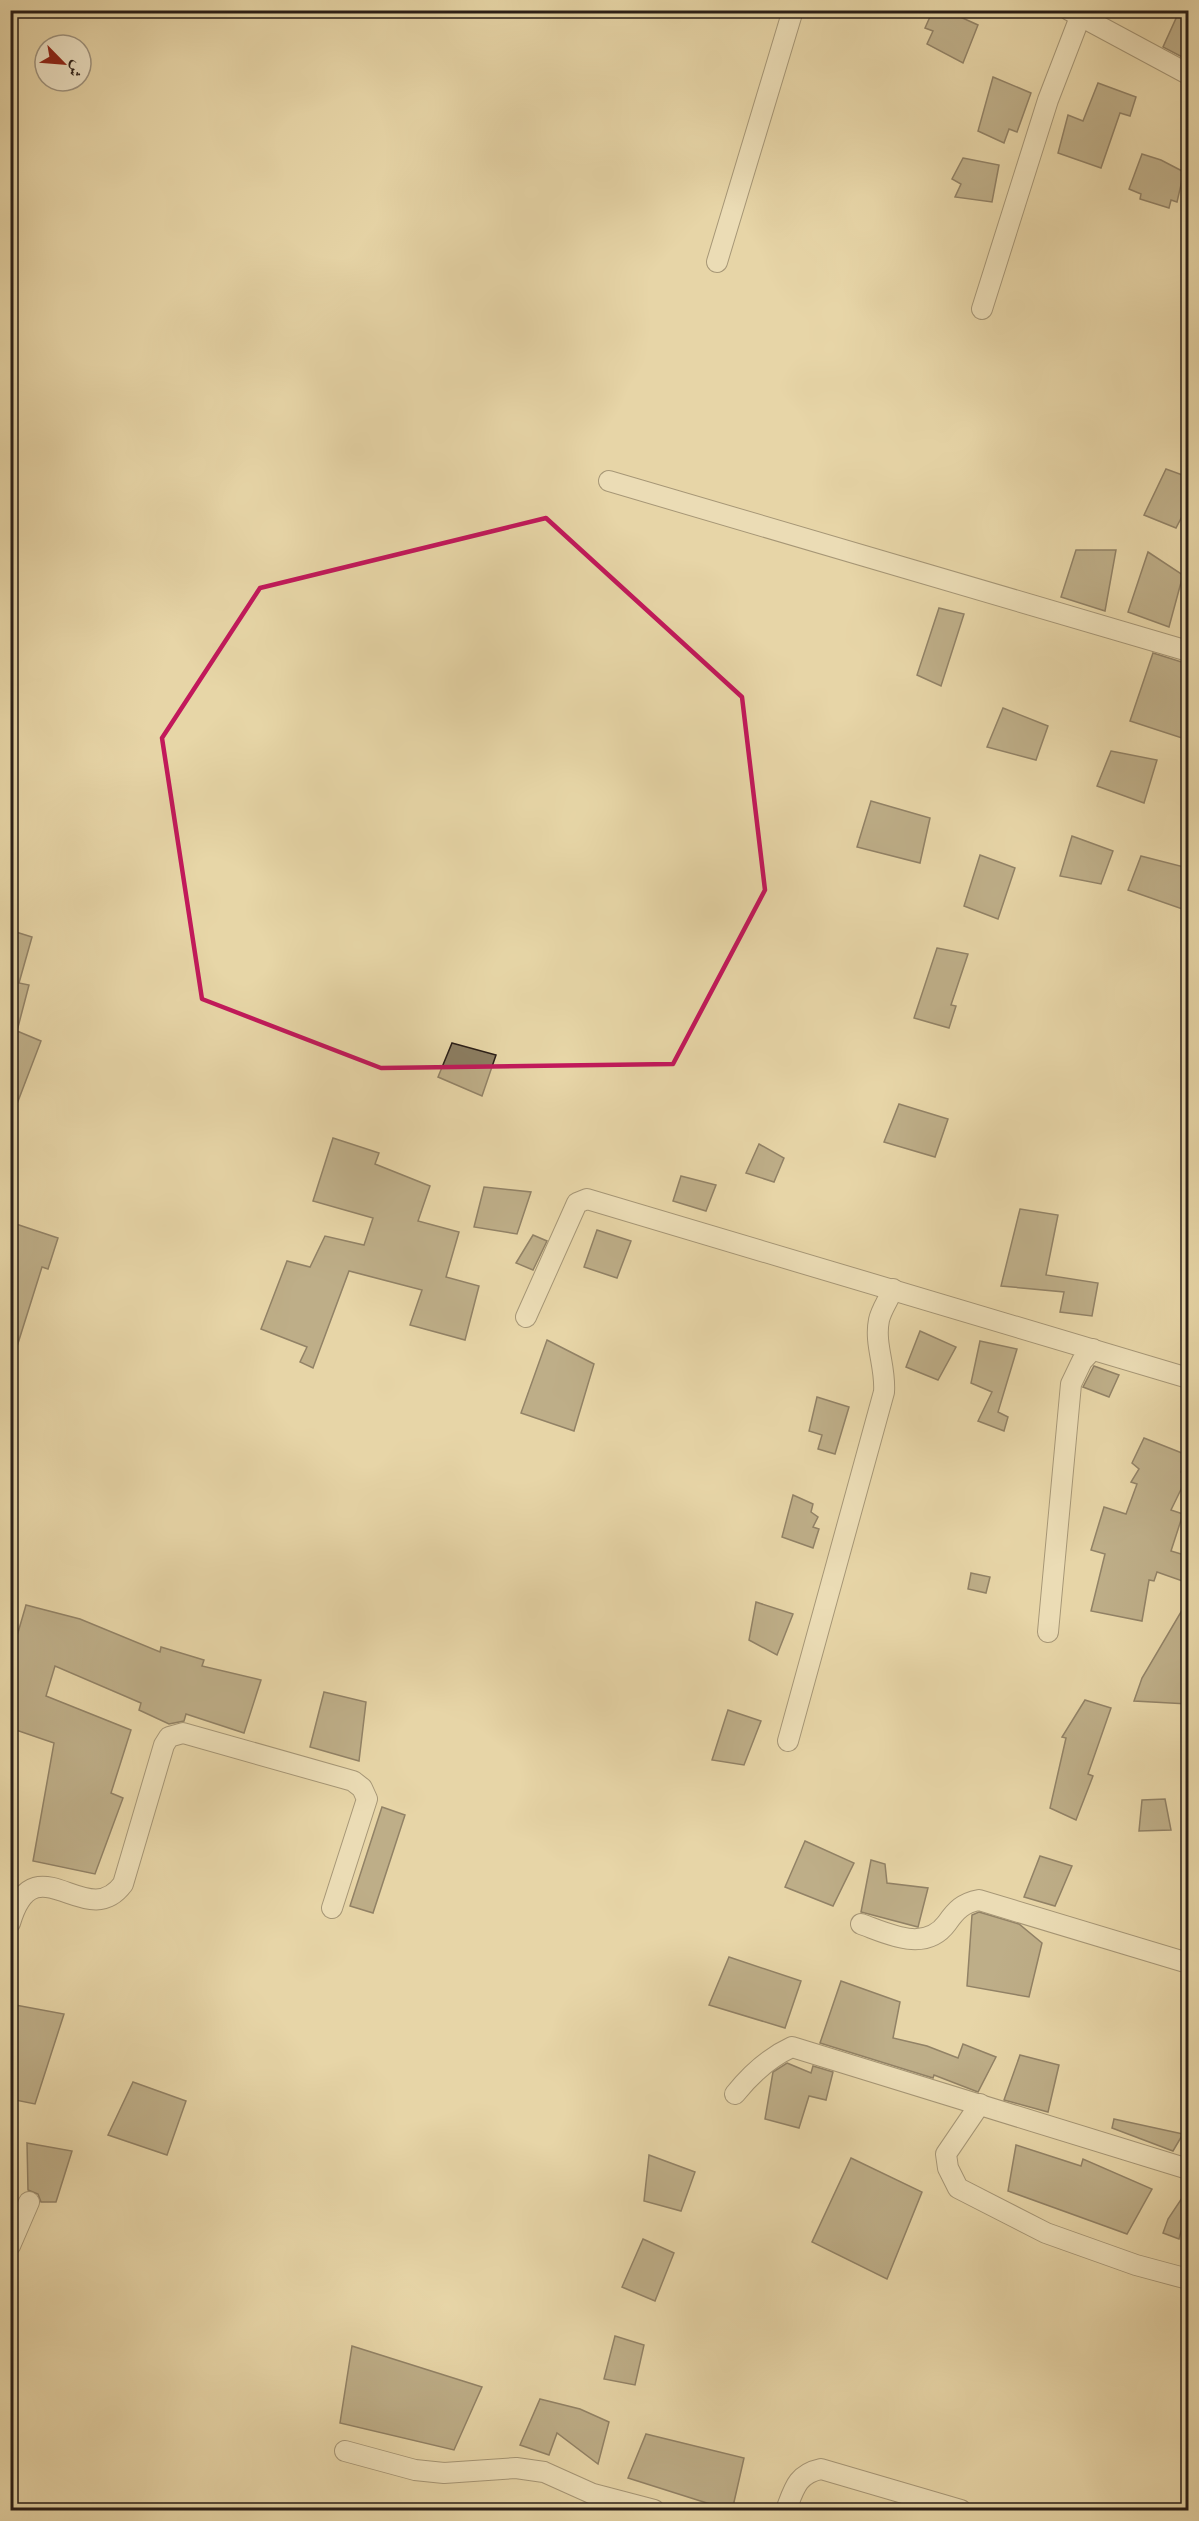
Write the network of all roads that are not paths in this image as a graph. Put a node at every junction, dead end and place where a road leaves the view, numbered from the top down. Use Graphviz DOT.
graph roads {
  1 [pos="793,10"];
  2 [pos="1075,14"];
  3 [pos="1188,74"];
  4 [pos="717,262"];
  5 [pos="982,309"];
  6 [pos="609,481"];
  7 [pos="1188,651"];
  8 [pos="893,1289"];
  9 [pos="526,1317"];
  10 [pos="1094,1349"];
  11 [pos="1188,1378"];
  12 [pos="1047,1632"];
  13 [pos="788,1742"];
  14 [pos="332,1908"];
  15 [pos="10,1923"];
  16 [pos="861,1924"];
  17 [pos="1188,1963"];
  18 [pos="735,2094"];
  19 [pos="980,2104"];
  20 [pos="1188,2169"];
  21 [pos="29,2202"];
  22 [pos="10,2246"];
  23 [pos="1188,2279"];
  24 [pos="345,2451"];
  25 [pos="654,2511"];
  26 [pos="786,2511"];
  27 [pos="961,2511"];
  1 -- 4 [label="street"];
  2 -- 3 [label="street"];
  2 -- 5 [label="street"];
  6 -- 7 [label="street"];
  8 -- 9 [label="street"];
  8 -- 10 [label="street"];
  8 -- 13 [label="street"];
  10 -- 11 [label="street"];
  10 -- 12 [label="street"];
  14 -- 15 [label="street"];
  16 -- 17 [label="street"];
  18 -- 19 [label="street"];
  19 -- 20 [label="street"];
  19 -- 23 [label="street"];
  21 -- 22 [label="street"];
  24 -- 25 [label="street"];
  26 -- 27 [label="street"];
}
